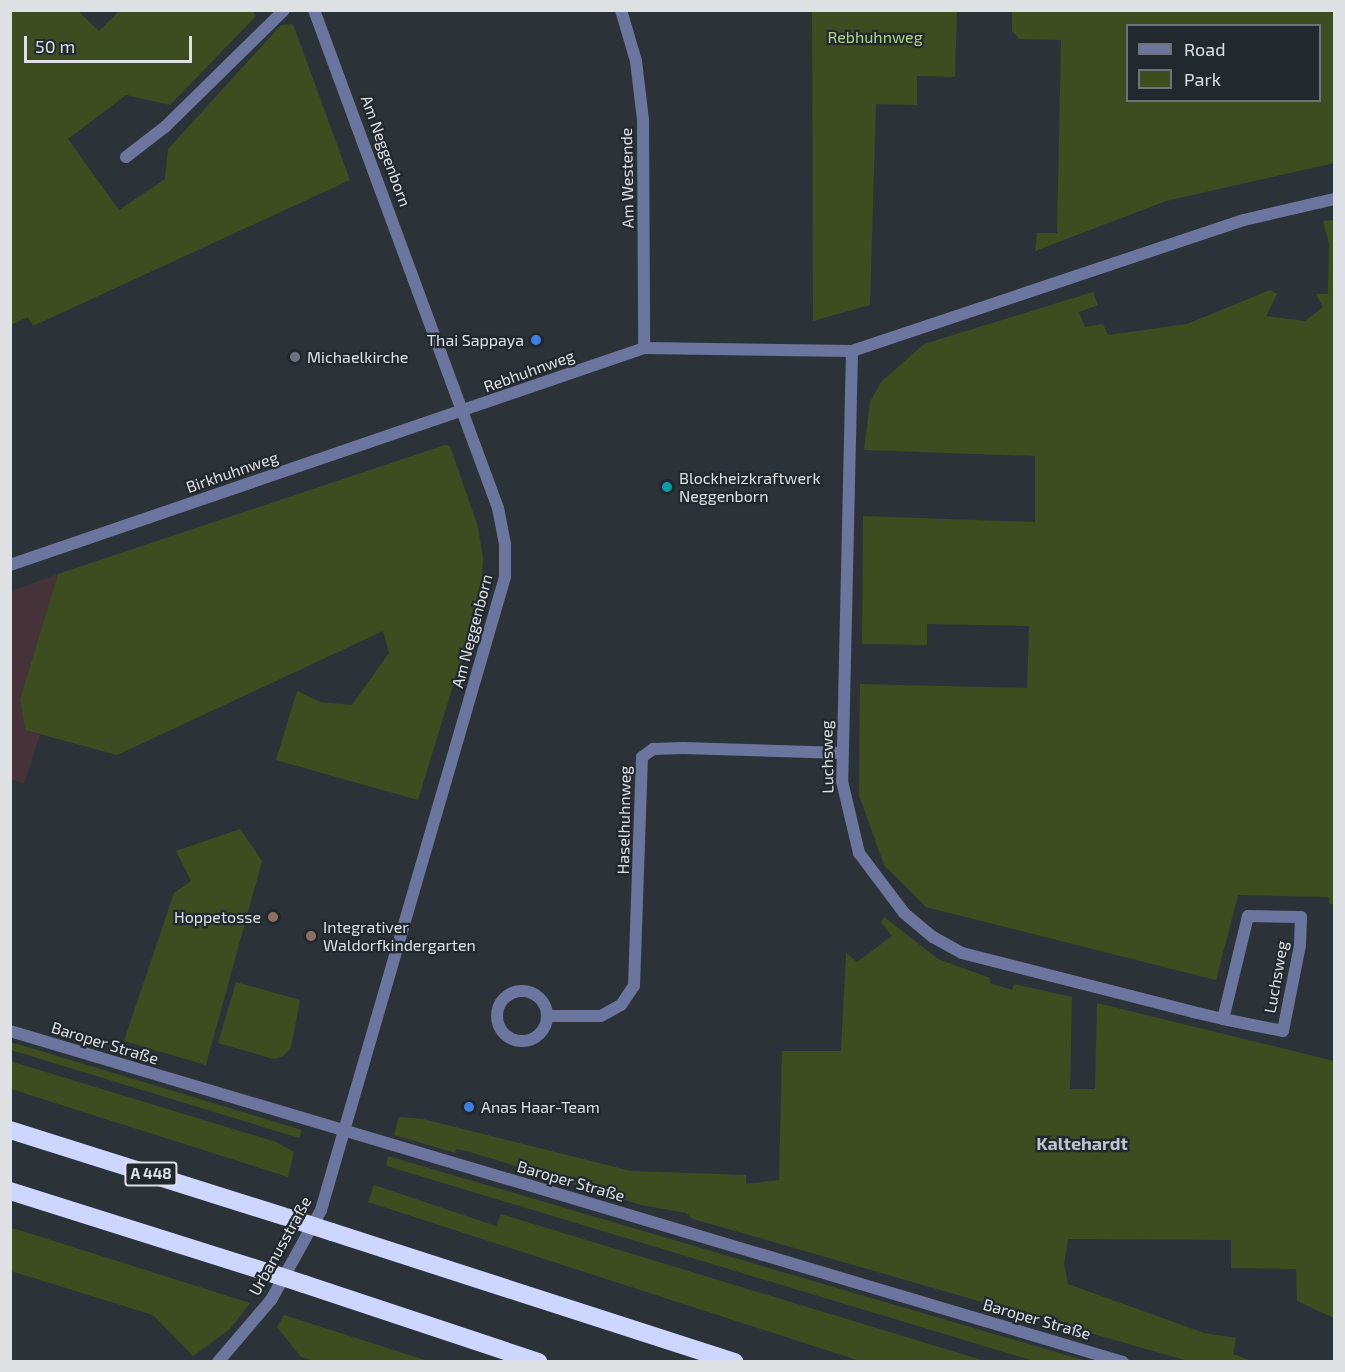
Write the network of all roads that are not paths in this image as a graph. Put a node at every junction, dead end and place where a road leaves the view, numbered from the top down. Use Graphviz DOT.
graph roads {
  1 [pos="284,10"];
  2 [pos="314,10"];
  3 [pos="621,10"];
  4 [pos="126,157"];
  5 [pos="1335,199"];
  6 [pos="644,348"];
  7 [pos="852,351"];
  8 [pos="464,411"];
  9 [pos="10,565"];
  10 [pos="842,753"];
  11 [pos="548,1016"];
  12 [pos="1223,1019"];
  13 [pos="10,1031"];
  14 [pos="10,1130"];
  15 [pos="345,1131"];
  16 [pos="10,1191"];
  17 [pos="218,1362"];
  18 [pos="538,1362"];
  19 [pos="735,1362"];
  20 [pos="1123,1362"];
  1 -- 4 [label="street"];
  2 -- 8 [label="street, Am Neggenborn"];
  3 -- 6 [label="street, Am Westende"];
  5 -- 7 [label="street, Rebhuhnweg"];
  6 -- 7 [label="street, Rebhuhnweg"];
  6 -- 8 [label="street, Rebhuhnweg"];
  7 -- 10 [label="street, Luchsweg"];
  8 -- 9 [label="street, Birkhuhnweg"];
  8 -- 15 [label="street, Am Neggenborn"];
  10 -- 11 [label="street, Haselhuhnweg"];
  10 -- 12 [label="street, Luchsweg"];
  11 -- 11 [label="street"];
  12 -- 12 [label="street, Luchsweg"];
  13 -- 15 [label="street, Baroper Straße"];
  14 -- 19 [label="highway, A 448, bridge"];
  15 -- 17 [label="street, Urbanusstraße"];
  15 -- 20 [label="street, Baroper Straße"];
  16 -- 18 [label="highway, bridge"];
}
